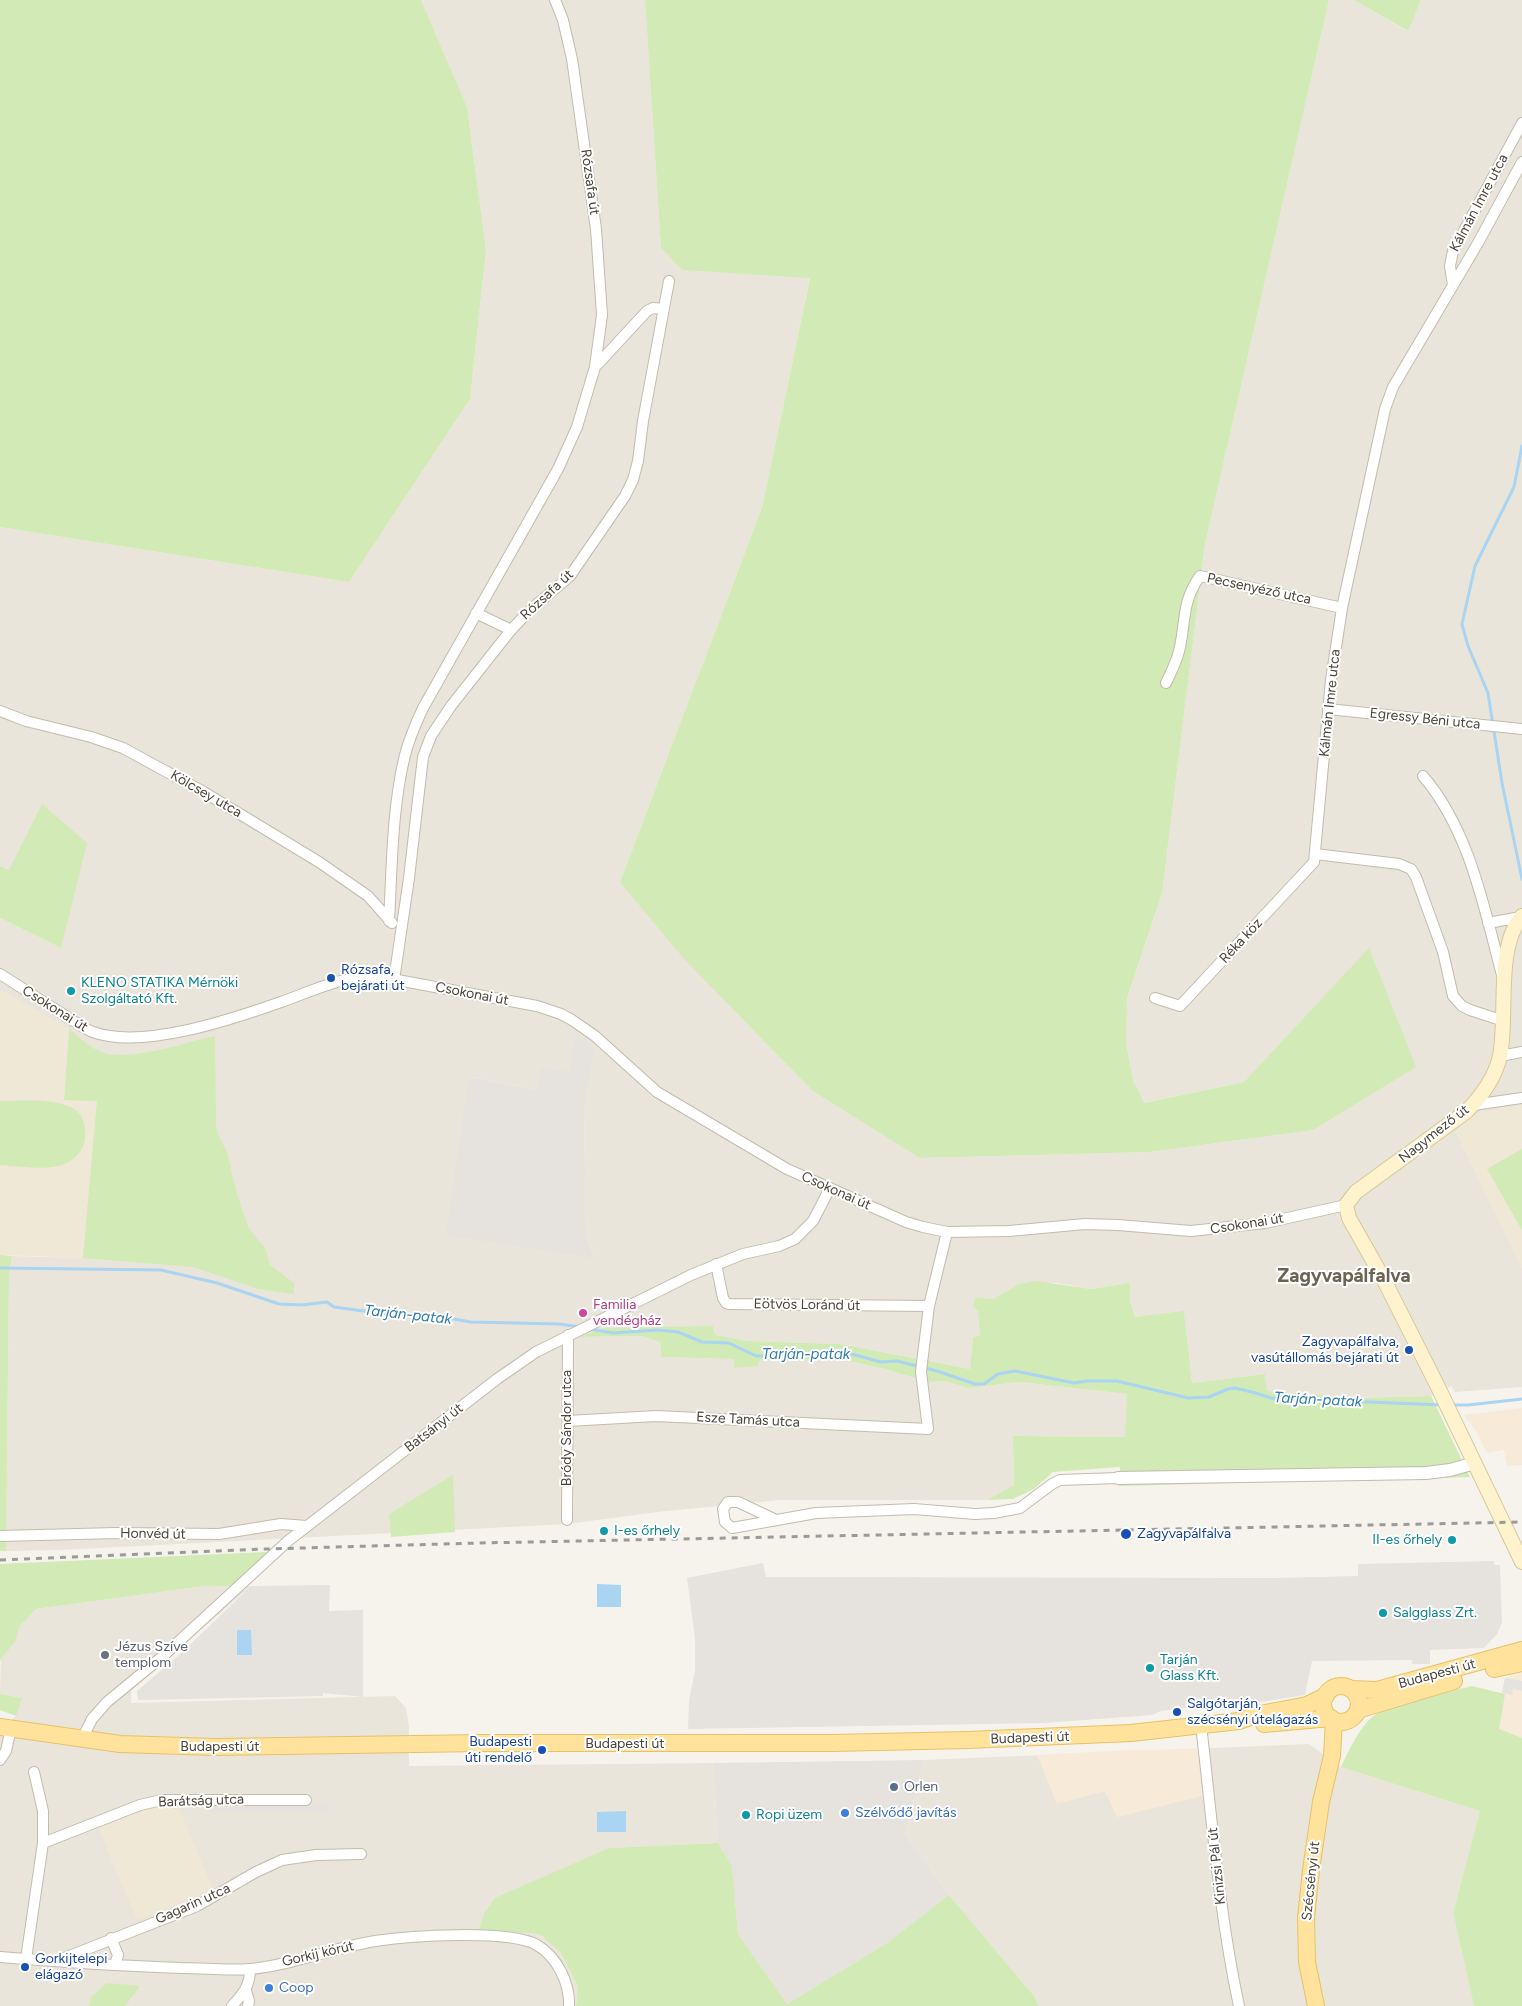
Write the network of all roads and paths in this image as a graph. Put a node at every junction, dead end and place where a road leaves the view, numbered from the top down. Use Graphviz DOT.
graph roads {
  1 [pos="555,0"];
  2 [pos="1522,123"];
  3 [pos="1522,162"];
  4 [pos="669,281"];
  5 [pos="1453,286"];
  6 [pos="664,309"];
  7 [pos="595,367"];
  8 [pos="1342,608"];
  9 [pos="476,613"];
  10 [pos="511,630"];
  11 [pos="1166,683"];
  12 [pos="1328,710"];
  13 [pos="0,711"];
  14 [pos="1522,729"];
  15 [pos="1423,776"];
  16 [pos="1315,854"];
  17 [pos="1522,916"];
  18 [pos="390,921"];
  19 [pos="1488,922"];
  20 [pos="401,928"];
  21 [pos="0,974"];
  22 [pos="394,980"];
  23 [pos="1505,988"];
  24 [pos="1155,998"];
  25 [pos="1504,1021"];
  26 [pos="1522,1052"];
  27 [pos="1500,1056"];
  28 [pos="1522,1098"];
  29 [pos="1472,1105"];
  30 [pos="830,1188"];
  31 [pos="1346,1205"];
  32 [pos="947,1232"];
  33 [pos="716,1264"];
  34 [pos="929,1306"];
  35 [pos="572,1332"];
  36 [pos="568,1421"];
  37 [pos="1475,1462"];
  38 [pos="1118,1478"];
  39 [pos="774,1519"];
  40 [pos="567,1520"];
  41 [pos="306,1526"];
  42 [pos="0,1536"];
  43 [pos="1522,1562"];
  44 [pos="1522,1650"];
  45 [pos="1522,1664"];
  46 [pos="1350,1689"];
  47 [pos="1326,1696"];
  48 [pos="1343,1717"];
  49 [pos="1239,1721"];
  50 [pos="1201,1725"];
  51 [pos="4,1726"];
  52 [pos="82,1739"];
  53 [pos="0,1760"];
  54 [pos="34,1772"];
  55 [pos="306,1800"];
  56 [pos="43,1843"];
  57 [pos="360,1854"];
  58 [pos="111,1938"];
  59 [pos="0,1957"];
  60 [pos="26,1959"];
  61 [pos="56,1962"];
  62 [pos="115,1966"];
  63 [pos="250,1969"];
  64 [pos="246,1991"];
  65 [pos="232,2006"];
  66 [pos="248,2006"];
  67 [pos="569,2006"];
  68 [pos="1239,2006"];
  69 [pos="1316,2006"];
  1 -- 7 [label="street, Rózsafa út"];
  2 -- 5 [label="street, Kálmán Imre utca"];
  3 -- 5 [label="street, Kálmán Imre utca"];
  4 -- 6 [label="street, Rózsafa út"];
  5 -- 8 [label="street, Kálmán Imre utca"];
  6 -- 7 [label="street, Rózsafa út"];
  6 -- 10 [label="street, Rózsafa út"];
  7 -- 9 [label="street, Rózsafa út"];
  8 -- 11 [label="street, Pecsenyéző utca"];
  8 -- 12 [label="street, Kálmán Imre utca"];
  9 -- 10 [label="street, Rózsafa út"];
  9 -- 18 [label="street, Rózsafa út"];
  10 -- 20 [label="street, Rózsafa út"];
  12 -- 14 [label="street, Egressy Béni utca"];
  12 -- 16 [label="street, Kálmán Imre utca"];
  13 -- 18 [label="street, Kölcsey utca"];
  15 -- 19 [label="street, Nagymező út"];
  16 -- 24 [label="street, Réka köz"];
  16 -- 25 [label="street"];
  17 -- 19 [label="street, Nagymező út"];
  17 -- 23 [label="main road, Nagymező út"];
  18 -- 20 [label="street"];
  19 -- 23 [label="street, Nagymező út"];
  20 -- 22 [label="street, Rózsafa út"];
  21 -- 22 [label="street, Csokonai út"];
  22 -- 30 [label="street, Csokonai út"];
  23 -- 25 [label="main road, Nagymező út"];
  25 -- 27 [label="main road, Nagymező út"];
  26 -- 27 [label="street"];
  27 -- 29 [label="main road, Nagymező út"];
  28 -- 29 [label="street"];
  29 -- 31 [label="main road, Nagymező út"];
  30 -- 32 [label="street, Csokonai út"];
  30 -- 33 [label="street, Batsányi út"];
  31 -- 32 [label="street, Csokonai út"];
  31 -- 37 [label="main road"];
  32 -- 34 [label="street"];
  33 -- 34 [label="street, Eötvös Loránd út"];
  33 -- 35 [label="street, Batsányi út"];
  34 -- 36 [label="street, Esze Tamás utca"];
  35 -- 36 [label="street, Bródy Sándor utca"];
  35 -- 41 [label="street, Batsányi út"];
  36 -- 40 [label="street, Bródy Sándor utca"];
  37 -- 38 [label="street"];
  37 -- 43 [label="main road"];
  38 -- 39 [label="street"];
  41 -- 42 [label="street, Honvéd út"];
  41 -- 52 [label="street, Batsányi út"];
  44 -- 46 [label="main road, Budapesti út"];
  45 -- 48 [label="main road, Budapesti út"];
  46 -- 47 [label="main road"];
  46 -- 48 [label="main road"];
  47 -- 48 [label="main road"];
  47 -- 49 [label="main road, Budapesti út"];
  48 -- 49 [label="main road, Budapesti út"];
  48 -- 69 [label="main road, Szécsényi út"];
  49 -- 50 [label="main road, Budapesti út"];
  50 -- 52 [label="main road, Budapesti út"];
  50 -- 68 [label="street, Kinizsi Pál út"];
  51 -- 52 [label="main road, Budapesti út"];
  51 -- 53 [label="street, Budapesti út"];
  54 -- 56 [label="street"];
  55 -- 56 [label="street, Barátság utca"];
  56 -- 60 [label="street"];
  57 -- 58 [label="street, Gagarin utca"];
  58 -- 61 [label="street, Gagarin utca"];
  58 -- 62 [label="street"];
  59 -- 60 [label="street, Gorkij körút"];
  60 -- 61 [label="street, Gorkij körút"];
  61 -- 62 [label="street, Gorkij körút"];
  62 -- 63 [label="street, Gorkij körút"];
  63 -- 64 [label="street"];
  63 -- 67 [label="street, Gorkij körút"];
  64 -- 65 [label="street"];
  64 -- 66 [label="street"];
}
